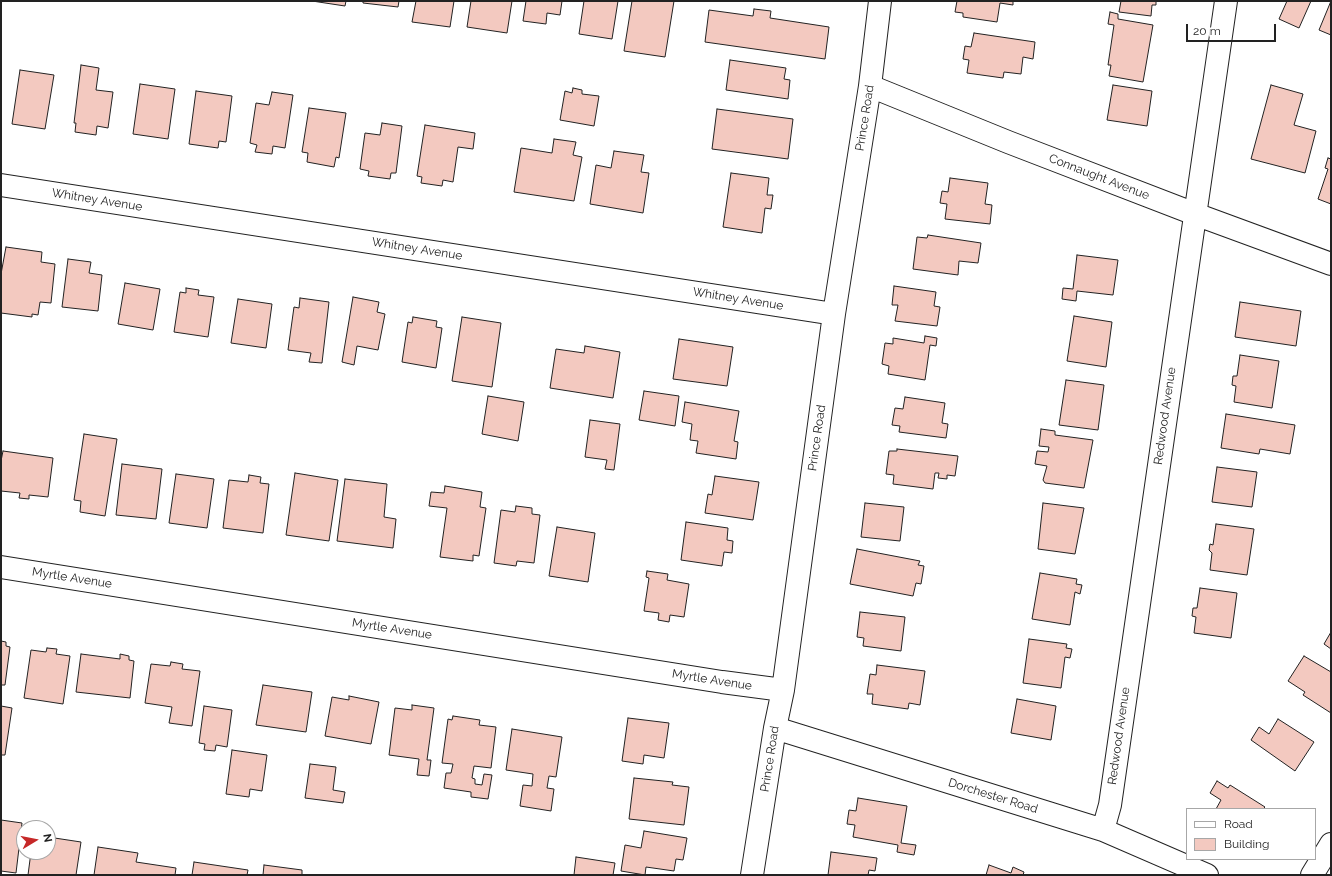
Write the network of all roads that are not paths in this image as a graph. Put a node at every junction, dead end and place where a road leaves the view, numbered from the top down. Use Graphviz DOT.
graph roads {
  1 [pos="880,1"];
  2 [pos="1226,1"];
  3 [pos="870,86"];
  4 [pos="1,185"];
  5 [pos="1195,214"];
  6 [pos="1331,264"];
  7 [pos="834,314"];
  8 [pos="1,567"];
  9 [pos="783,690"];
  10 [pos="775,728"];
  11 [pos="1103,830"];
  12 [pos="1331,844"];
  13 [pos="752,875"];
  14 [pos="1207,875"];
  15 [pos="1312,875"];
  1 -- 3 [label="street, Prince Road"];
  2 -- 5 [label="street, Redwood Avenue"];
  3 -- 5 [label="street, Connaught Avenue"];
  3 -- 7 [label="street, Prince Road"];
  4 -- 7 [label="street, Whitney Avenue"];
  5 -- 6 [label="street, Connaught Avenue"];
  5 -- 11 [label="street, Redwood Avenue"];
  7 -- 9 [label="street, Prince Road"];
  8 -- 9 [label="street, Myrtle Avenue"];
  9 -- 10 [label="street, Prince Road"];
  10 -- 11 [label="street, Dorchester Road"];
  10 -- 13 [label="street, Prince Road"];
  11 -- 14 [label="street, Dorchester Road"];
  12 -- 15 [label="street"];
}
